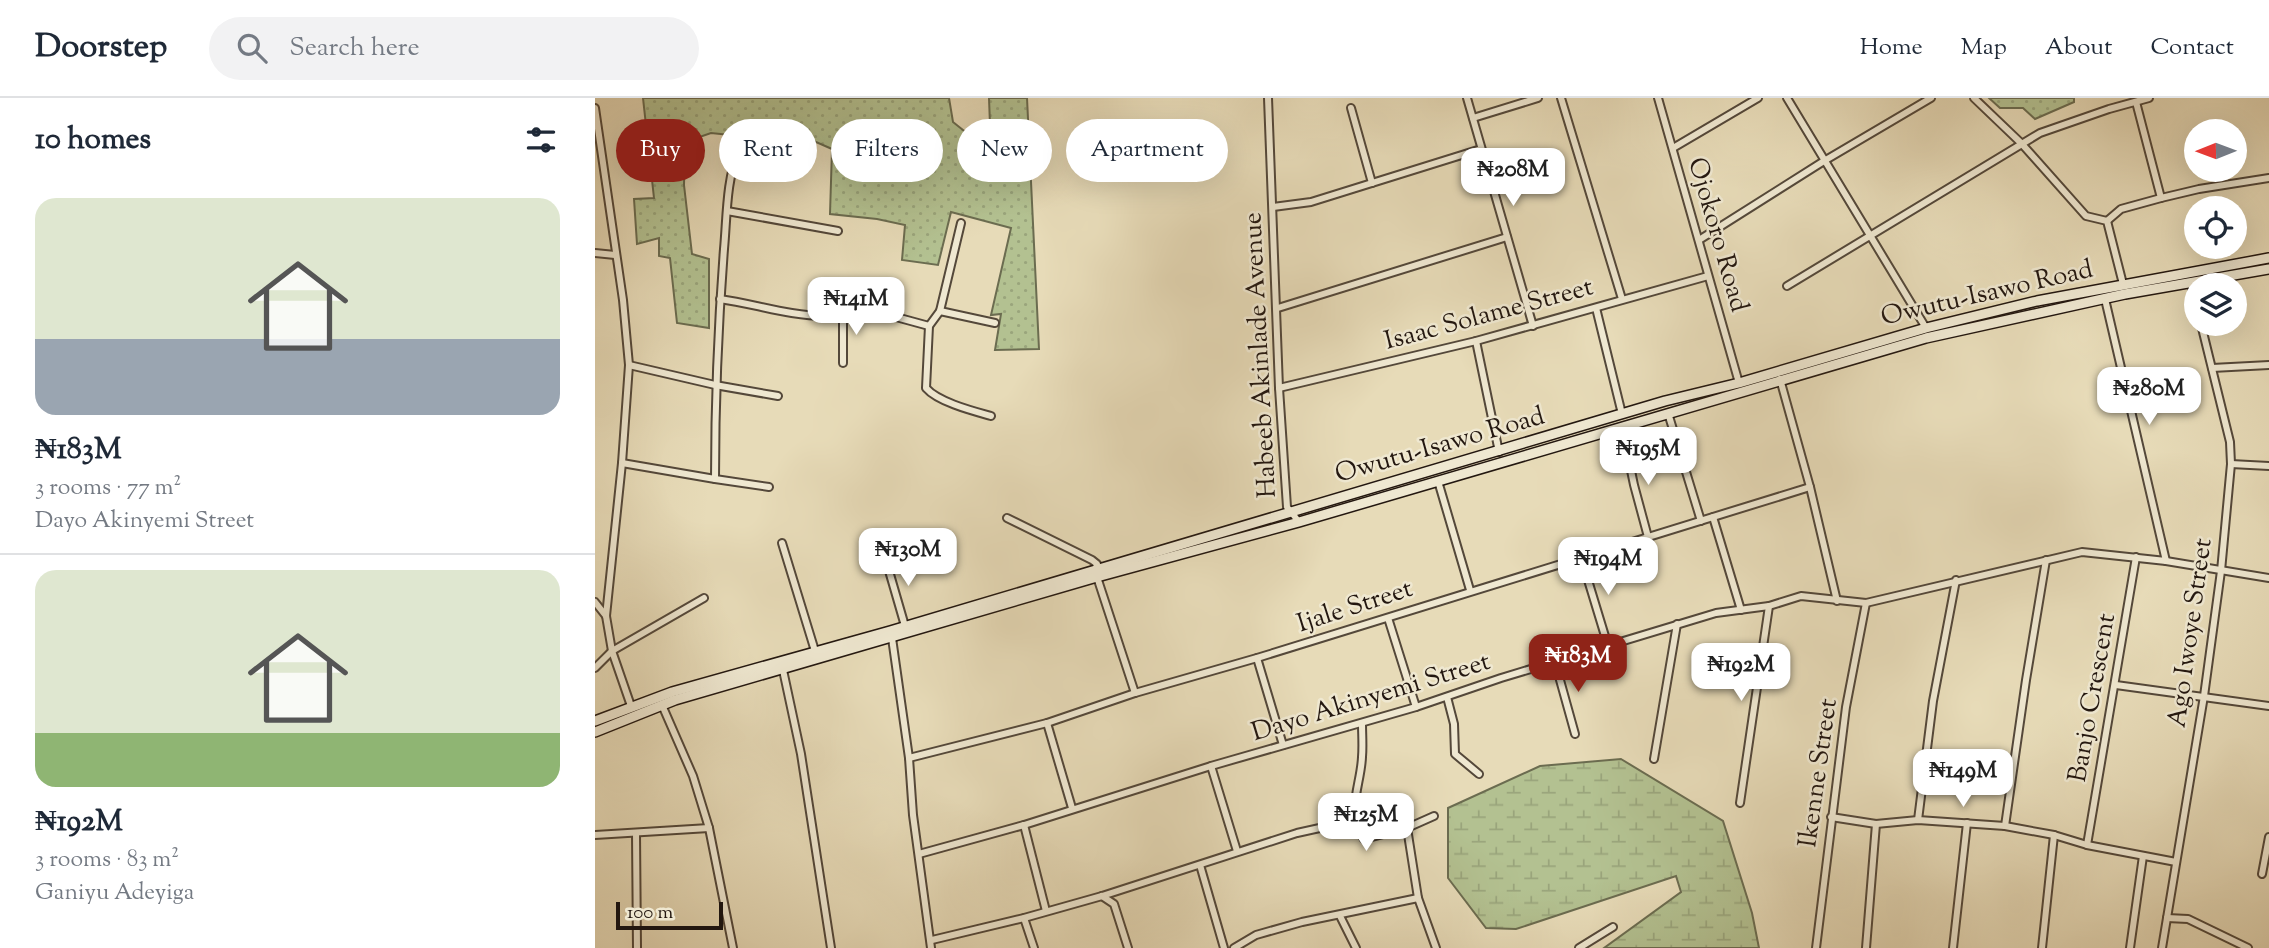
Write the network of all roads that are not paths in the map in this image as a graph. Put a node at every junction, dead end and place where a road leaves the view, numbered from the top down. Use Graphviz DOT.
graph roads {
  1 [pos="1268,98"];
  2 [pos="1467,98"];
  3 [pos="1538,98"];
  4 [pos="1562,98"];
  5 [pos="1658,98"];
  6 [pos="1758,98"];
  7 [pos="1787,98"];
  8 [pos="1931,98"];
  9 [pos="1974,98"];
  10 [pos="2150,98"];
  11 [pos="2136,102"];
  12 [pos="595,108"];
  13 [pos="1351,108"];
  14 [pos="1473,118"];
  15 [pos="2021,143"];
  16 [pos="1673,148"];
  17 [pos="1481,149"];
  18 [pos="1824,161"];
  19 [pos="2269,178"];
  20 [pos="731,182"];
  21 [pos="1372,183"];
  22 [pos="2161,198"];
  23 [pos="1273,207"];
  24 [pos="727,211"];
  25 [pos="2107,221"];
  26 [pos="961,223"];
  27 [pos="838,231"];
  28 [pos="1872,236"];
  29 [pos="1507,237"];
  30 [pos="1699,240"];
  31 [pos="595,253"];
  32 [pos="615,255"];
  33 [pos="2269,258"];
  34 [pos="2269,269"];
  35 [pos="2247,273"];
  36 [pos="1708,276"];
  37 [pos="2123,284"];
  38 [pos="2184,284"];
  39 [pos="1787,286"];
  40 [pos="720,299"];
  41 [pos="1622,299"];
  42 [pos="2105,299"];
  43 [pos="1278,308"];
  44 [pos="1596,308"];
  45 [pos="940,311"];
  46 [pos="843,312"];
  47 [pos="995,323"];
  48 [pos="929,326"];
  49 [pos="1533,326"];
  50 [pos="1926,328"];
  51 [pos="2204,336"];
  52 [pos="1476,341"];
  53 [pos="843,363"];
  54 [pos="629,365"];
  55 [pos="2269,365"];
  56 [pos="2212,368"];
  57 [pos="1780,379"];
  58 [pos="1739,383"];
  59 [pos="715,385"];
  60 [pos="1279,388"];
  61 [pos="778,396"];
  62 [pos="1668,413"];
  63 [pos="1622,414"];
  64 [pos="991,416"];
  65 [pos="1622,427"];
  66 [pos="1499,452"];
  67 [pos="622,463"];
  68 [pos="2231,464"];
  69 [pos="2269,466"];
  70 [pos="715,478"];
  71 [pos="1438,481"];
  72 [pos="1810,486"];
  73 [pos="769,487"];
  74 [pos="1291,512"];
  75 [pos="1713,517"];
  76 [pos="1007,518"];
  77 [pos="1702,521"];
  78 [pos="1299,522"];
  79 [pos="1648,537"];
  80 [pos="782,543"];
  81 [pos="885,556"];
  82 [pos="1581,557"];
  83 [pos="2136,557"];
  84 [pos="2046,560"];
  85 [pos="2166,561"];
  86 [pos="2221,571"];
  87 [pos="1097,573"];
  88 [pos="2269,578"];
  89 [pos="1956,580"];
  90 [pos="1470,590"];
  91 [pos="704,598"];
  92 [pos="1837,601"];
  93 [pos="595,603"];
  94 [pos="1866,603"];
  95 [pos="1769,606"];
  96 [pos="1741,610"];
  97 [pos="606,616"];
  98 [pos="1388,618"];
  99 [pos="1677,624"];
  100 [pos="905,626"];
  101 [pos="892,638"];
  102 [pos="1608,646"];
  103 [pos="612,651"];
  104 [pos="815,651"];
  105 [pos="1257,658"];
  106 [pos="1555,662"];
  107 [pos="595,668"];
  108 [pos="783,670"];
  109 [pos="2116,685"];
  110 [pos="1135,694"];
  111 [pos="2204,696"];
  112 [pos="1447,697"];
  113 [pos="662,705"];
  114 [pos="631,706"];
  115 [pos="2269,706"];
  116 [pos="1416,707"];
  117 [pos="595,721"];
  118 [pos="1047,723"];
  119 [pos="1362,723"];
  120 [pos="595,732"];
  121 [pos="1576,734"];
  122 [pos="1283,745"];
  123 [pos="909,758"];
  124 [pos="1654,759"];
  125 [pos="1211,766"];
  126 [pos="1479,774"];
  127 [pos="1740,803"];
  128 [pos="1072,808"];
  129 [pos="1434,816"];
  130 [pos="1831,817"];
  131 [pos="1356,820"];
  132 [pos="1918,820"];
  133 [pos="1967,823"];
  134 [pos="1876,824"];
  135 [pos="1024,825"];
  136 [pos="2005,826"];
  137 [pos="709,828"];
  138 [pos="1407,828"];
  139 [pos="636,834"];
  140 [pos="595,835"];
  141 [pos="2054,835"];
  142 [pos="2269,837"];
  143 [pos="2087,845"];
  144 [pos="1237,851"];
  145 [pos="919,854"];
  146 [pos="2143,856"];
  147 [pos="2176,862"];
  148 [pos="1200,865"];
  149 [pos="2262,874"];
  150 [pos="1102,896"];
  151 [pos="1418,898"];
  152 [pos="1046,911"];
  153 [pos="1340,916"];
  154 [pos="1024,918"];
  155 [pos="2167,918"];
  156 [pos="1613,927"];
  157 [pos="932,940"];
  158 [pos="637,948"];
  159 [pos="733,948"];
  160 [pos="831,948"];
  161 [pos="932,948"];
  162 [pos="1034,948"];
  163 [pos="1128,948"];
  164 [pos="1224,948"];
  165 [pos="1234,948"];
  166 [pos="1356,948"];
  167 [pos="1436,948"];
  168 [pos="1579,948"];
  169 [pos="1816,948"];
  170 [pos="1866,948"];
  171 [pos="1953,948"];
  172 [pos="2042,948"];
  173 [pos="2130,948"];
  174 [pos="2162,948"];
  175 [pos="2248,948"];
  1 -- 23 [label="street, Habeeb Akinlade Avenue"];
  2 -- 14 [label="street"];
  3 -- 14 [label="street"];
  4 -- 41 [label="street"];
  5 -- 16 [label="street, Ojokoro Road"];
  6 -- 16 [label="street"];
  7 -- 18 [label="street"];
  8 -- 18 [label="street"];
  9 -- 15 [label="street"];
  10 -- 11 [label="street"];
  11 -- 15 [label="street"];
  11 -- 22 [label="street"];
  12 -- 32 [label="street"];
  13 -- 21 [label="street"];
  14 -- 17 [label="street"];
  15 -- 25 [label="street"];
  15 -- 28 [label="street"];
  16 -- 30 [label="street, Ojokoro Road"];
  17 -- 21 [label="street"];
  17 -- 29 [label="street"];
  18 -- 28 [label="street"];
  18 -- 30 [label="street"];
  19 -- 22 [label="street"];
  20 -- 24 [label="street"];
  21 -- 23 [label="street"];
  22 -- 25 [label="street"];
  23 -- 43 [label="street, Habeeb Akinlade Avenue"];
  24 -- 27 [label="street"];
  24 -- 40 [label="street"];
  25 -- 37 [label="street"];
  26 -- 45 [label="street"];
  28 -- 39 [label="street"];
  28 -- 50 [label="street"];
  29 -- 43 [label="street"];
  29 -- 49 [label="street"];
  30 -- 36 [label="street, Ojokoro Road"];
  31 -- 32 [label="street"];
  32 -- 54 [label="street"];
  33 -- 37 [label="street, Owutu-Isawo Road"];
  34 -- 35 [label="street, Owutu-Isawo Road"];
  36 -- 41 [label="street, Isaac Solame Street"];
  36 -- 58 [label="street, Ojokoro Road"];
  37 -- 50 [label="street, Owutu-Isawo Road"];
  38 -- 42 [label="street, Owutu-Isawo Road"];
  40 -- 46 [label="street"];
  40 -- 59 [label="street"];
  41 -- 44 [label="street, Isaac Solame Street"];
  42 -- 57 [label="street, Owutu-Isawo Road"];
  42 -- 85 [label="street"];
  43 -- 60 [label="street, Habeeb Akinlade Avenue"];
  44 -- 49 [label="street, Isaac Solame Street"];
  44 -- 63 [label="street"];
  45 -- 47 [label="street"];
  45 -- 48 [label="street"];
  46 -- 48 [label="street"];
  46 -- 53 [label="street"];
  48 -- 64 [label="street"];
  49 -- 52 [label="street, Isaac Solame Street"];
  50 -- 58 [label="street, Owutu-Isawo Road"];
  51 -- 56 [label="street, Ago Iwoye Street"];
  52 -- 60 [label="street, Isaac Solame Street"];
  52 -- 66 [label="street"];
  54 -- 59 [label="street"];
  54 -- 67 [label="street"];
  55 -- 56 [label="street"];
  56 -- 68 [label="street, Ago Iwoye Street"];
  57 -- 62 [label="street, Owutu-Isawo Road"];
  57 -- 72 [label="street"];
  58 -- 63 [label="street, Owutu-Isawo Road"];
  59 -- 61 [label="street"];
  59 -- 70 [label="street"];
  60 -- 74 [label="street, Habeeb Akinlade Avenue"];
  62 -- 65 [label="street, Owutu-Isawo Road"];
  62 -- 77 [label="street"];
  63 -- 66 [label="street, Owutu-Isawo Road"];
  65 -- 71 [label="street, Owutu-Isawo Road"];
  65 -- 79 [label="street"];
  66 -- 74 [label="street, Owutu-Isawo Road"];
  67 -- 70 [label="street"];
  67 -- 97 [label="street"];
  68 -- 69 [label="street"];
  68 -- 86 [label="street, Ago Iwoye Street"];
  70 -- 73 [label="street"];
  71 -- 78 [label="street, Owutu-Isawo Road"];
  71 -- 90 [label="street"];
  72 -- 75 [label="street, Ijale Street"];
  72 -- 92 [label="street"];
  74 -- 78 [label="street, Habeeb Akinlade Avenue"];
  74 -- 87 [label="street, Owutu-Isawo Road"];
  75 -- 77 [label="street, Ijale Street"];
  75 -- 96 [label="street"];
  76 -- 87 [label="street"];
  77 -- 79 [label="street, Ijale Street"];
  78 -- 87 [label="street, Owutu-Isawo Road"];
  79 -- 82 [label="street, Ijale Street"];
  80 -- 104 [label="street"];
  81 -- 100 [label="street"];
  82 -- 90 [label="street, Ijale Street"];
  82 -- 102 [label="street"];
  83 -- 84 [label="street, Dayo Akinyemi Street"];
  83 -- 85 [label="street, Dayo Akinyemi Street"];
  83 -- 109 [label="street, Banjo Crescent"];
  84 -- 89 [label="street, Dayo Akinyemi Street"];
  84 -- 136 [label="street"];
  85 -- 86 [label="street, Dayo Akinyemi Street"];
  86 -- 88 [label="street, Dayo Akinyemi Street"];
  86 -- 111 [label="street, Ago Iwoye Street"];
  87 -- 100 [label="street, Owutu-Isawo Road"];
  87 -- 101 [label="street, Owutu-Isawo Road"];
  87 -- 110 [label="street"];
  89 -- 94 [label="street, Dayo Akinyemi Street"];
  89 -- 132 [label="street"];
  90 -- 98 [label="street, Ijale Street"];
  91 -- 103 [label="street"];
  92 -- 94 [label="street, Dayo Akinyemi Street"];
  92 -- 95 [label="street, Dayo Akinyemi Street"];
  93 -- 97 [label="street"];
  94 -- 130 [label="street, Ikenne Street"];
  95 -- 96 [label="street, Dayo Akinyemi Street"];
  95 -- 127 [label="street"];
  96 -- 99 [label="street, Dayo Akinyemi Street"];
  97 -- 103 [label="street"];
  98 -- 105 [label="street, Ijale Street"];
  98 -- 116 [label="street"];
  99 -- 102 [label="street, Dayo Akinyemi Street"];
  99 -- 124 [label="street"];
  100 -- 104 [label="street, Owutu-Isawo Road"];
  101 -- 108 [label="street, Owutu-Isawo Road"];
  101 -- 123 [label="street"];
  102 -- 106 [label="street, Dayo Akinyemi Street"];
  103 -- 107 [label="street"];
  103 -- 114 [label="street"];
  104 -- 114 [label="street, Owutu-Isawo Road"];
  105 -- 110 [label="street, Ijale Street"];
  105 -- 122 [label="street"];
  106 -- 112 [label="street, Dayo Akinyemi Street"];
  106 -- 121 [label="street"];
  108 -- 113 [label="street, Owutu-Isawo Road"];
  108 -- 160 [label="street"];
  109 -- 111 [label="street"];
  109 -- 143 [label="street, Banjo Crescent"];
  110 -- 118 [label="street, Ijale Street"];
  111 -- 115 [label="street"];
  111 -- 147 [label="street, Ago Iwoye Street"];
  112 -- 116 [label="street, Dayo Akinyemi Street"];
  112 -- 126 [label="street"];
  113 -- 120 [label="street, Owutu-Isawo Road"];
  113 -- 137 [label="street"];
  114 -- 117 [label="street, Owutu-Isawo Road"];
  116 -- 119 [label="street, Dayo Akinyemi Street"];
  118 -- 123 [label="street, Ijale Street"];
  118 -- 128 [label="street"];
  119 -- 122 [label="street, Dayo Akinyemi Street"];
  119 -- 131 [label="street"];
  122 -- 125 [label="street, Dayo Akinyemi Street"];
  123 -- 145 [label="street"];
  125 -- 128 [label="street, Dayo Akinyemi Street"];
  125 -- 144 [label="street"];
  128 -- 135 [label="street, Dayo Akinyemi Street"];
  129 -- 138 [label="street"];
  130 -- 134 [label="street"];
  130 -- 169 [label="street, Ikenne Street"];
  131 -- 138 [label="street"];
  131 -- 144 [label="street"];
  132 -- 133 [label="street"];
  132 -- 134 [label="street"];
  133 -- 136 [label="street"];
  133 -- 171 [label="street"];
  134 -- 170 [label="street"];
  135 -- 145 [label="street, Dayo Akinyemi Street"];
  135 -- 152 [label="street"];
  136 -- 141 [label="street"];
  137 -- 139 [label="street"];
  137 -- 159 [label="street"];
  138 -- 151 [label="street"];
  139 -- 140 [label="street"];
  139 -- 158 [label="street"];
  141 -- 143 [label="street"];
  141 -- 172 [label="street"];
  142 -- 149 [label="street"];
  143 -- 146 [label="street"];
  144 -- 148 [label="street"];
  145 -- 157 [label="street"];
  146 -- 147 [label="street"];
  146 -- 173 [label="street"];
  147 -- 155 [label="street, Ago Iwoye Street"];
  148 -- 150 [label="street"];
  148 -- 164 [label="street"];
  150 -- 152 [label="street"];
  150 -- 163 [label="street"];
  151 -- 153 [label="street"];
  151 -- 167 [label="street"];
  152 -- 154 [label="street"];
  153 -- 165 [label="street"];
  153 -- 166 [label="street"];
  154 -- 157 [label="street"];
  154 -- 162 [label="street"];
  155 -- 174 [label="street, Ago Iwoye Street"];
  155 -- 175 [label="street"];
  156 -- 168 [label="street"];
  157 -- 161 [label="street"];
}
